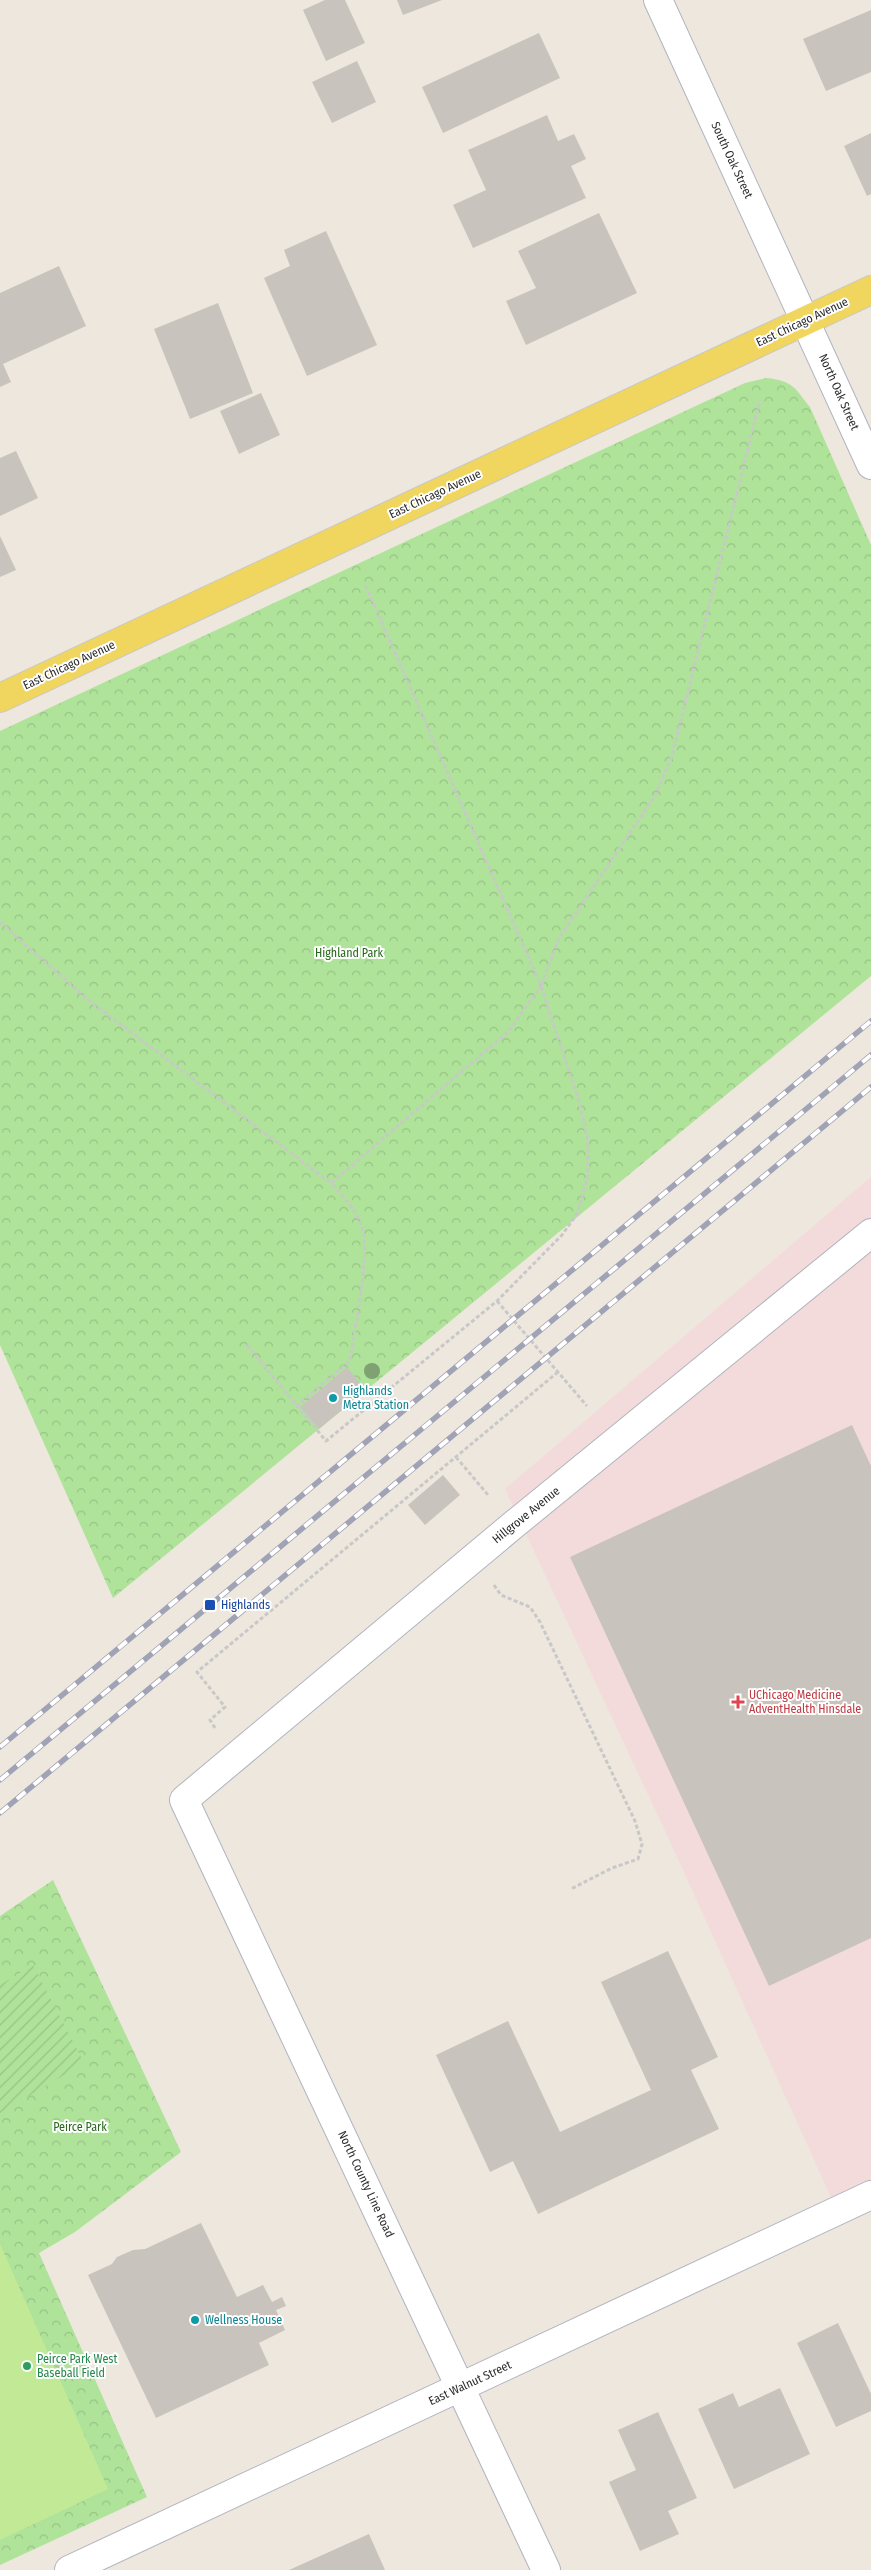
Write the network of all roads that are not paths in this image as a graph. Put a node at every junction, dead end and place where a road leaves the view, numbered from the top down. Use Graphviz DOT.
graph roads {
  1 [pos="658,0"];
  2 [pos="871,290"];
  3 [pos="806,320"];
  4 [pos="871,465"];
  5 [pos="0,698"];
  6 [pos="871,1233"];
  7 [pos="184,1800"];
  8 [pos="871,2195"];
  9 [pos="461,2387"];
  10 [pos="69,2570"];
  11 [pos="546,2570"];
  1 -- 3 [label="street, South Oak Street"];
  2 -- 3 [label="main road, East Chicago Avenue"];
  3 -- 4 [label="street, North Oak Street"];
  3 -- 5 [label="main road, East Chicago Avenue"];
  6 -- 7 [label="street, Hillgrove Avenue"];
  7 -- 9 [label="street, North County Line Road"];
  8 -- 9 [label="street, East Walnut Street"];
  9 -- 10 [label="street, East Walnut Street"];
  9 -- 11 [label="street, North County Line Road"];
}
